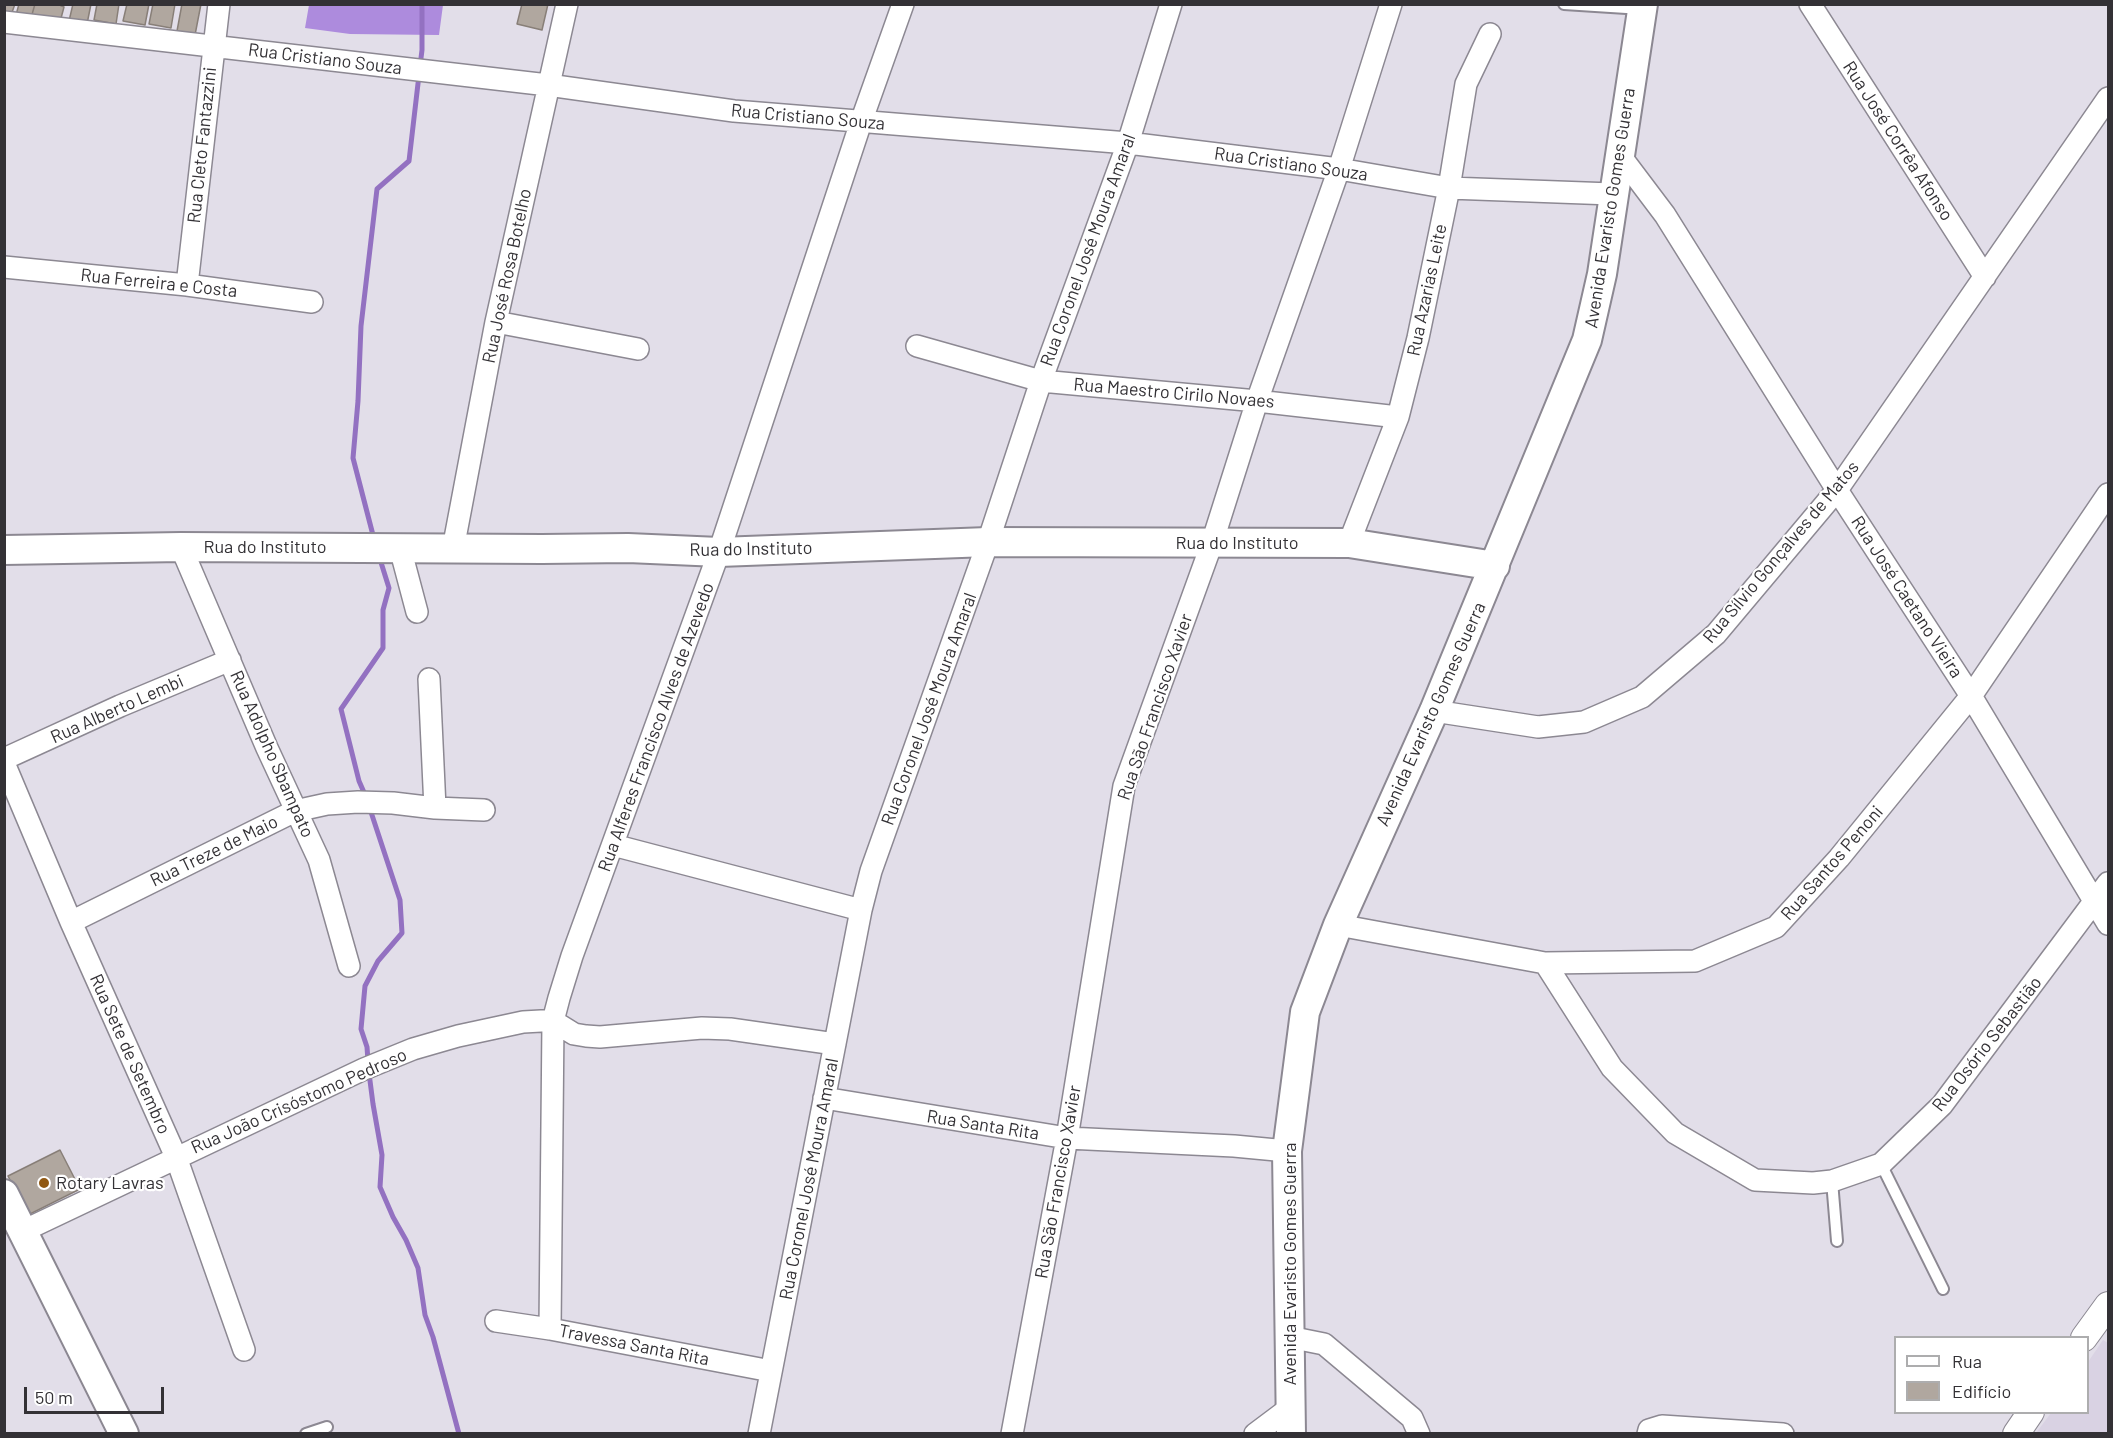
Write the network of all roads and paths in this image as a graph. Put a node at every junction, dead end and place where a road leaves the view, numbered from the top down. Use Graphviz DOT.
graph roads {
  1 [pos="219,4"];
  2 [pos="567,4"];
  3 [pos="903,4"];
  4 [pos="1171,4"];
  5 [pos="1391,4"];
  6 [pos="1564,4"];
  7 [pos="1810,4"];
  8 [pos="1642,7"];
  9 [pos="4,22"];
  10 [pos="1491,34"];
  11 [pos="213,46"];
  12 [pos="548,85"];
  13 [pos="2109,98"];
  14 [pos="861,122"];
  15 [pos="1128,143"];
  16 [pos="1619,154"];
  17 [pos="1339,169"];
  18 [pos="1449,188"];
  19 [pos="1612,194"];
  20 [pos="4,267"];
  21 [pos="1985,277"];
  22 [pos="187,285"];
  23 [pos="312,302"];
  24 [pos="496,322"];
  25 [pos="917,346"];
  26 [pos="638,349"];
  27 [pos="1041,381"];
  28 [pos="1257,401"];
  29 [pos="1398,417"];
  30 [pos="1838,490"];
  31 [pos="2109,494"];
  32 [pos="988,542"];
  33 [pos="1212,543"];
  34 [pos="1349,543"];
  35 [pos="181,547"];
  36 [pos="400,548"];
  37 [pos="453,549"];
  38 [pos="4,550"];
  39 [pos="719,552"];
  40 [pos="1496,566"];
  41 [pos="417,612"];
  42 [pos="230,660"];
  43 [pos="429,679"];
  44 [pos="1971,696"];
  45 [pos="1434,711"];
  46 [pos="4,761"];
  47 [pos="435,808"];
  48 [pos="484,810"];
  49 [pos="295,811"];
  50 [pos="613,845"];
  51 [pos="2109,883"];
  52 [pos="2095,902"];
  53 [pos="861,910"];
  54 [pos="71,922"];
  55 [pos="2109,924"];
  56 [pos="1338,925"];
  57 [pos="1545,963"];
  58 [pos="349,966"];
  59 [pos="553,1021"];
  60 [pos="835,1044"];
  61 [pos="824,1098"];
  62 [pos="1067,1138"];
  63 [pos="1287,1151"];
  64 [pos="176,1157"];
  65 [pos="1881,1164"];
  66 [pos="1832,1181"];
  67 [pos="4,1194"];
  68 [pos="23,1231"];
  69 [pos="1837,1241"];
  70 [pos="1943,1289"];
  71 [pos="2109,1305"];
  72 [pos="496,1322"];
  73 [pos="550,1329"];
  74 [pos="2086,1336"];
  75 [pos="1289,1337"];
  76 [pos="244,1350"];
  77 [pos="771,1371"];
  78 [pos="2030,1414"];
  79 [pos="1291,1420"];
  80 [pos="327,1426"];
  81 [pos="124,1434"];
  82 [pos="306,1434"];
  83 [pos="759,1434"];
  84 [pos="1012,1434"];
  85 [pos="1255,1434"];
  86 [pos="1419,1434"];
  87 [pos="1648,1434"];
  88 [pos="1783,1434"];
  89 [pos="2016,1434"];
  1 -- 11 [label="street, Rua Cleto Fantazzini"];
  2 -- 12 [label="street, Rua José Rosa Botelho"];
  3 -- 14 [label="street, Rua Alferes Francisco Alves de Azevedo"];
  4 -- 15 [label="street, Rua Coronel José Moura Amaral"];
  5 -- 17 [label="street, Rua São Francisco Xavier"];
  6 -- 8 [label="lane"];
  7 -- 21 [label="street, Rua José Corrêa Afonso"];
  8 -- 16 [label="main road, Avenida Evaristo Gomes Guerra"];
  9 -- 11 [label="street, Rua Cristiano Souza"];
  10 -- 18 [label="street, Rua Azarias Leite"];
  11 -- 12 [label="street, Rua Cristiano Souza"];
  11 -- 22 [label="street, Rua Cleto Fantazzini"];
  12 -- 14 [label="street, Rua Cristiano Souza"];
  12 -- 24 [label="street, Rua José Rosa Botelho"];
  13 -- 21 [label="street, Rua Sílvio Gonçalves de Matos"];
  14 -- 15 [label="street, Rua Cristiano Souza"];
  14 -- 39 [label="street, Rua Alferes Francisco Alves de Azevedo"];
  15 -- 17 [label="street, Rua Cristiano Souza"];
  15 -- 27 [label="street, Rua Coronel José Moura Amaral"];
  16 -- 19 [label="main road, Avenida Evaristo Gomes Guerra"];
  16 -- 30 [label="street, Rua José Caetano Vieira"];
  17 -- 18 [label="street, Rua Cristiano Souza"];
  17 -- 28 [label="street, Rua São Francisco Xavier"];
  18 -- 19 [label="street, Rua Cristiano Souza"];
  18 -- 29 [label="street, Rua Azarias Leite"];
  19 -- 40 [label="main road, Avenida Evaristo Gomes Guerra"];
  20 -- 22 [label="street, Rua Ferreira e Costa"];
  21 -- 30 [label="street, Rua Sílvio Gonçalves de Matos"];
  22 -- 23 [label="street, Rua Ferreira e Costa"];
  24 -- 26 [label="street"];
  24 -- 37 [label="street, Rua José Rosa Botelho"];
  25 -- 27 [label="street, Rua Maestro Cirilo Novaes"];
  27 -- 28 [label="street, Rua Maestro Cirilo Novaes"];
  27 -- 32 [label="street, Rua Coronel José Moura Amaral"];
  28 -- 29 [label="street, Rua Maestro Cirilo Novaes"];
  28 -- 33 [label="street, Rua São Francisco Xavier"];
  29 -- 34 [label="street, Rua Azarias Leite"];
  30 -- 44 [label="street, Rua José Caetano Vieira"];
  30 -- 45 [label="street, Rua Sílvio Gonçalves de Matos"];
  31 -- 44 [label="street, Rua Santos Penoni"];
  32 -- 33 [label="main road, Rua do Instituto"];
  32 -- 39 [label="main road, Rua do Instituto"];
  32 -- 53 [label="street, Rua Coronel José Moura Amaral"];
  33 -- 34 [label="main road, Rua do Instituto"];
  33 -- 62 [label="street, Rua São Francisco Xavier"];
  34 -- 40 [label="main road, Rua do Instituto"];
  35 -- 36 [label="main road, Rua do Instituto"];
  35 -- 38 [label="main road, Rua do Instituto"];
  35 -- 42 [label="street, Rua Adolpho Sbampato"];
  36 -- 37 [label="main road, Rua do Instituto"];
  36 -- 41 [label="street"];
  37 -- 39 [label="main road, Rua do Instituto"];
  39 -- 50 [label="street, Rua Alferes Francisco Alves de Azevedo"];
  40 -- 45 [label="main road, Avenida Evaristo Gomes Guerra"];
  42 -- 46 [label="street, Rua Alberto Lembi"];
  42 -- 49 [label="street, Rua Adolpho Sbampato"];
  43 -- 47 [label="street"];
  44 -- 52 [label="street, Rua José Caetano Vieira"];
  44 -- 57 [label="street, Rua Santos Penoni"];
  45 -- 56 [label="main road, Avenida Evaristo Gomes Guerra"];
  46 -- 54 [label="street, Rua Sete de Setembro"];
  47 -- 48 [label="street, Rua Treze de Maio"];
  47 -- 49 [label="street, Rua Treze de Maio"];
  49 -- 54 [label="street, Rua Treze de Maio"];
  49 -- 58 [label="street, Rua Adolpho Sbampato"];
  50 -- 53 [label="street"];
  50 -- 59 [label="street, Rua Alferes Francisco Alves de Azevedo"];
  51 -- 52 [label="street, Rua Osório Sebastião"];
  52 -- 55 [label="street, Rua José Caetano Vieira"];
  52 -- 65 [label="street, Rua Osório Sebastião"];
  53 -- 60 [label="street, Rua Coronel José Moura Amaral"];
  54 -- 64 [label="street, Rua Sete de Setembro"];
  56 -- 57 [label="street, Rua Santos Penoni"];
  56 -- 63 [label="main road, Avenida Evaristo Gomes Guerra"];
  57 -- 66 [label="street, Rua Osório Sebastião"];
  59 -- 60 [label="street, Rua João Crisóstomo Pedroso"];
  59 -- 64 [label="street, Rua João Crisóstomo Pedroso"];
  59 -- 73 [label="street, Rua Alferes Francisco Alves de Azevedo"];
  60 -- 61 [label="street, Rua Coronel José Moura Amaral"];
  61 -- 62 [label="street, Rua Santa Rita"];
  61 -- 77 [label="street, Rua Coronel José Moura Amaral"];
  62 -- 63 [label="street, Rua Santa Rita"];
  62 -- 84 [label="street, Rua São Francisco Xavier"];
  63 -- 75 [label="main road, Avenida Evaristo Gomes Guerra"];
  64 -- 68 [label="street, Rua João Crisóstomo Pedroso"];
  64 -- 76 [label="street, Rua Sete de Setembro"];
  65 -- 66 [label="street, Rua Osório Sebastião"];
  65 -- 70 [label="lane"];
  66 -- 69 [label="lane"];
  67 -- 68 [label="main road"];
  68 -- 81 [label="main road"];
  71 -- 74 [label="street"];
  72 -- 73 [label="street, Travessa Santa Rita"];
  73 -- 77 [label="street, Travessa Santa Rita"];
  75 -- 79 [label="main road, Avenida Evaristo Gomes Guerra"];
  75 -- 86 [label="street"];
  77 -- 83 [label="street, Rua Coronel José Moura Amaral"];
  78 -- 89 [label="street"];
  79 -- 85 [label="street"];
  80 -- 82 [label="lane"];
  87 -- 88 [label="street"];
}
